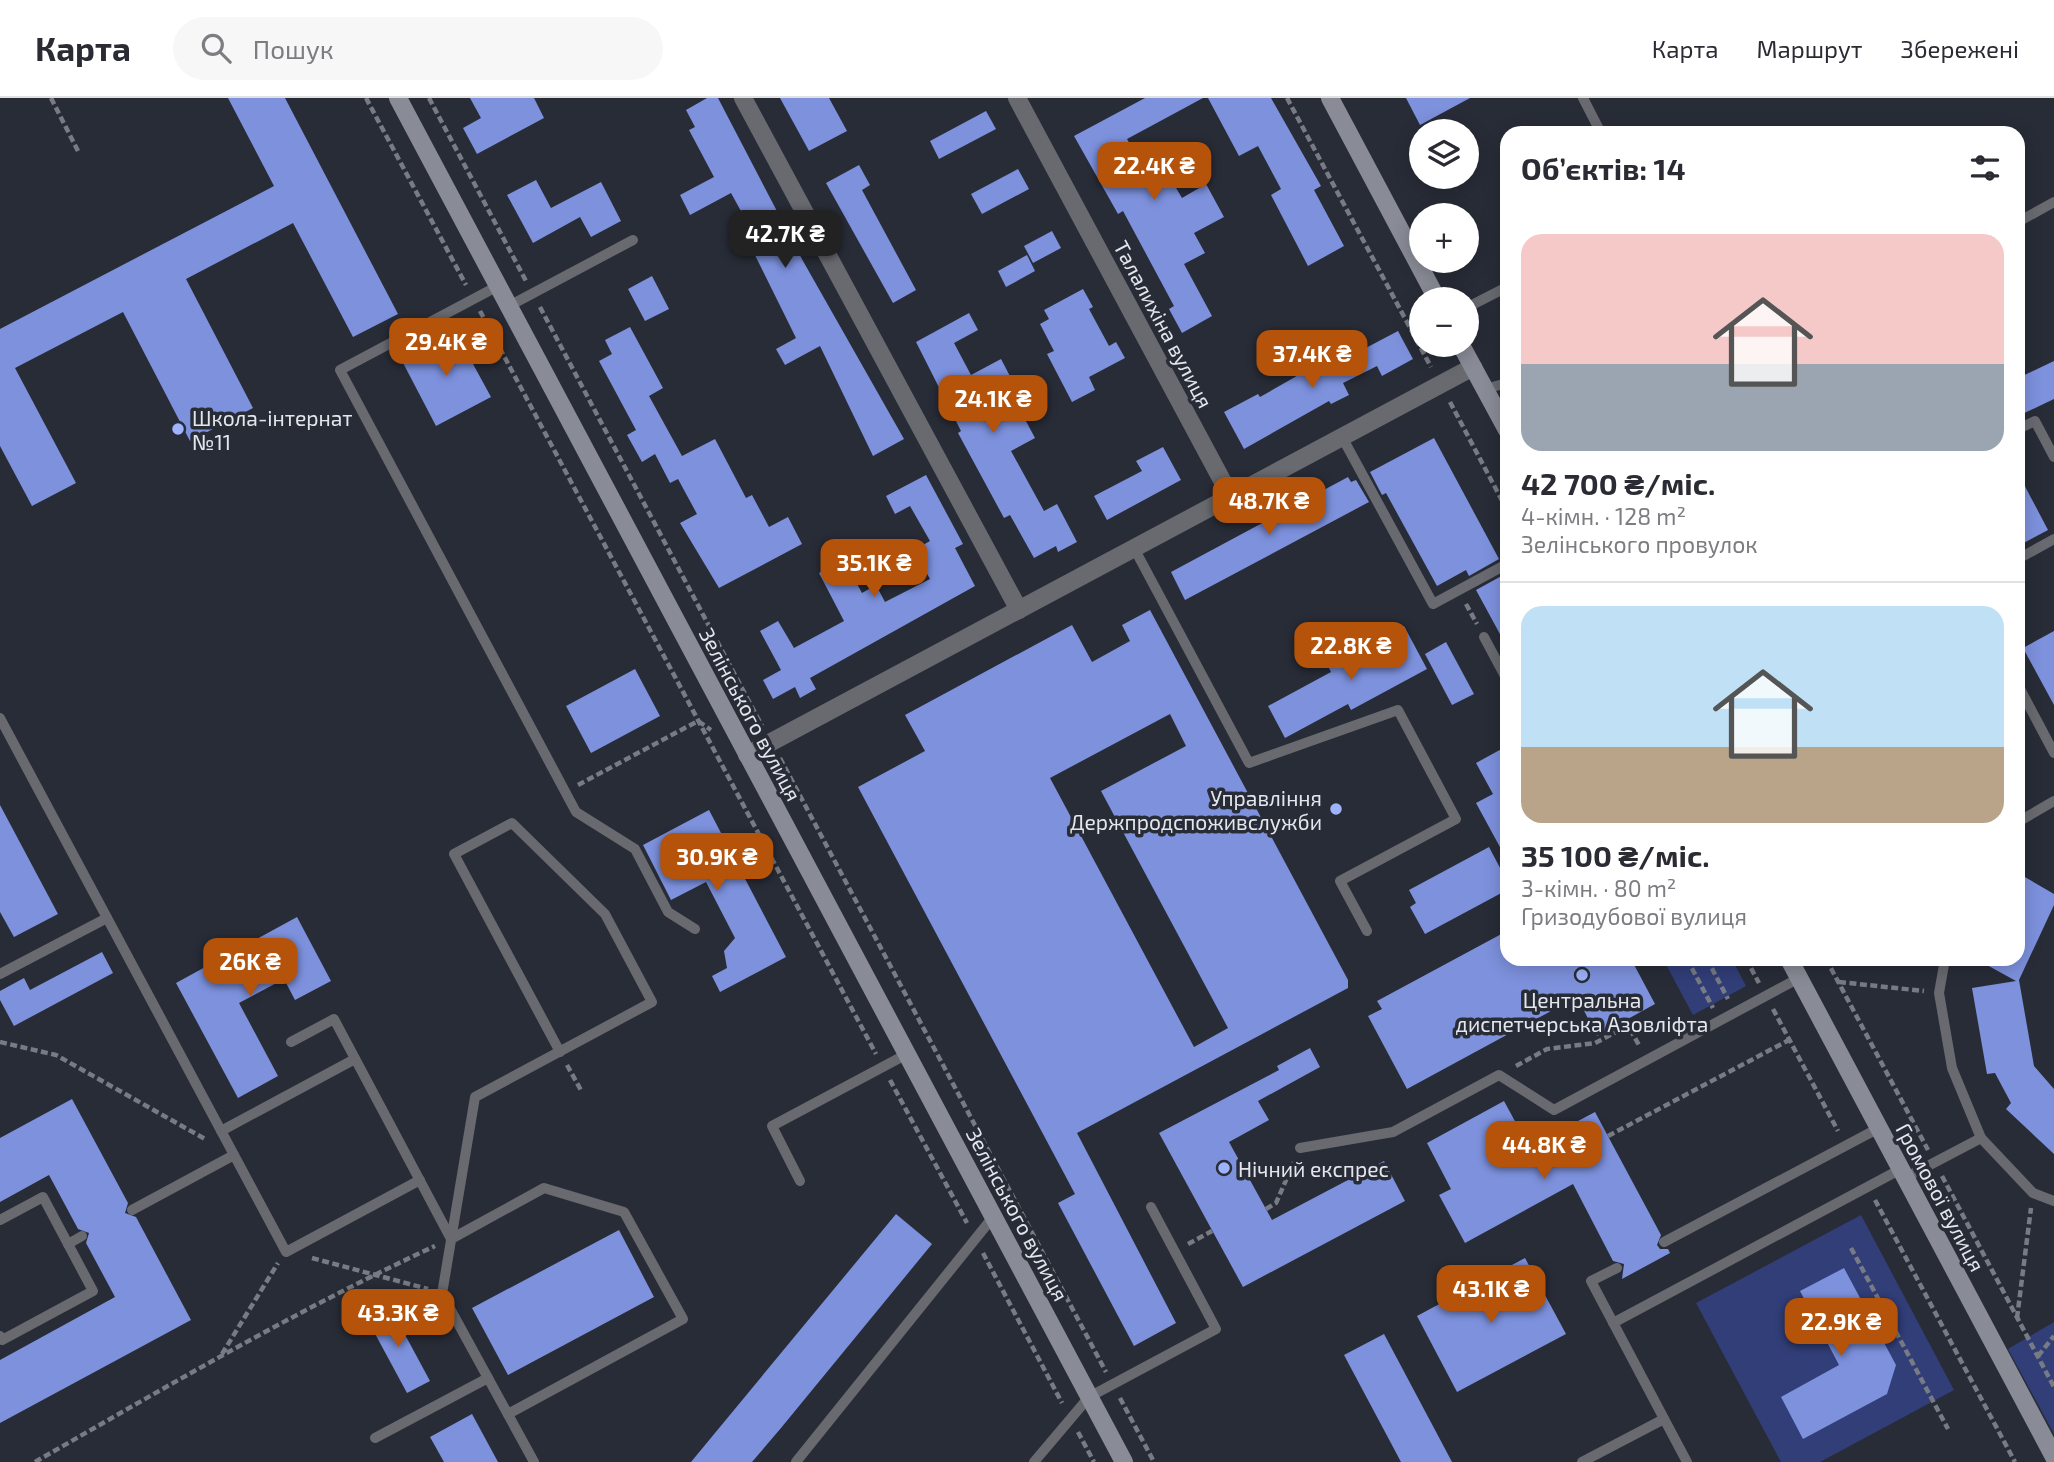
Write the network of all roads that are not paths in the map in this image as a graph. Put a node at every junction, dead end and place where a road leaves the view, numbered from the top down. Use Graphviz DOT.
graph roads {
  1 [pos="398,98"];
  2 [pos="743,98"];
  3 [pos="1017,98"];
  4 [pos="1330,98"];
  5 [pos="1583,98"];
  6 [pos="1597,126"];
  7 [pos="2054,202"];
  8 [pos="2025,218"];
  9 [pos="633,240"];
  10 [pos="498,286"];
  11 [pos="1431,287"];
  12 [pos="1500,291"];
  13 [pos="1479,302"];
  14 [pos="509,306"];
  15 [pos="1468,357"];
  16 [pos="1473,367"];
  17 [pos="1500,385"];
  18 [pos="1485,389"];
  19 [pos="1500,417"];
  20 [pos="2025,426"];
  21 [pos="1342,437"];
  22 [pos="2054,457"];
  23 [pos="1231,496"];
  24 [pos="2054,540"];
  25 [pos="1134,548"];
  26 [pos="2025,555"];
  27 [pos="1500,568"];
  28 [pos="1019,610"];
  29 [pos="1484,637"];
  30 [pos="1500,667"];
  31 [pos="2025,698"];
  32 [pos="0,718"];
  33 [pos="2054,753"];
  34 [pos="747,755"];
  35 [pos="2054,801"];
  36 [pos="2025,818"];
  37 [pos="107,918"];
  38 [pos="695,929"];
  39 [pos="1367,931"];
  40 [pos="1793,966"];
  41 [pos="1944,966"];
  42 [pos="0,974"];
  43 [pos="1799,978"];
  44 [pos="291,1042"];
  45 [pos="560,1052"];
  46 [pos="907,1054"];
  47 [pos="355,1059"];
  48 [pos="1879,1128"];
  49 [pos="221,1131"];
  50 [pos="1981,1138"];
  51 [pos="1300,1148"];
  52 [pos="233,1155"];
  53 [pos="1903,1174"];
  54 [pos="420,1180"];
  55 [pos="800,1181"];
  56 [pos="2054,1200"];
  57 [pos="1151,1207"];
  58 [pos="132,1210"];
  59 [pos="993,1217"];
  60 [pos="0,1220"];
  61 [pos="82,1236"];
  62 [pos="451,1239"];
  63 [pos="1664,1242"];
  64 [pos="68,1244"];
  65 [pos="1617,1268"];
  66 [pos="1613,1323"];
  67 [pos="0,1336"];
  68 [pos="488,1378"];
  69 [pos="1089,1397"];
  70 [pos="508,1414"];
  71 [pos="1664,1419"];
  72 [pos="375,1438"];
  73 [pos="2054,1457"];
  74 [pos="534,1462"];
  75 [pos="796,1462"];
  76 [pos="1034,1462"];
  77 [pos="1124,1462"];
  78 [pos="1582,1462"];
  79 [pos="1686,1462"];
  1 -- 10 [label="street, Зелінського вулиця"];
  2 -- 28 [label="street"];
  3 -- 23 [label="street, Талалихіна вулиця"];
  4 -- 11 [label="street"];
  5 -- 6 [label="lane"];
  7 -- 8 [label="lane"];
  9 -- 14 [label="lane"];
  10 -- 14 [label="street, Зелінського вулиця"];
  10 -- 38 [label="lane"];
  12 -- 13 [label="lane"];
  14 -- 34 [label="street, Зелінського вулиця"];
  15 -- 16 [label="street"];
  16 -- 18 [label="street"];
  16 -- 21 [label="street"];
  17 -- 18 [label="lane"];
  18 -- 19 [label="street"];
  20 -- 22 [label="lane"];
  21 -- 23 [label="street"];
  21 -- 27 [label="lane"];
  23 -- 25 [label="street"];
  24 -- 26 [label="lane"];
  25 -- 28 [label="street"];
  25 -- 39 [label="lane"];
  28 -- 34 [label="street"];
  29 -- 30 [label="lane"];
  31 -- 33 [label="lane"];
  32 -- 37 [label="lane"];
  34 -- 46 [label="street, Зелінського вулиця"];
  35 -- 36 [label="lane"];
  37 -- 42 [label="lane"];
  37 -- 49 [label="lane"];
  40 -- 43 [label="street, Громової вулиця"];
  41 -- 50 [label="lane"];
  43 -- 48 [label="street, Громової вулиця"];
  43 -- 51 [label="lane"];
  44 -- 47 [label="lane"];
  45 -- 45 [label="lane"];
  45 -- 62 [label="lane"];
  46 -- 55 [label="lane"];
  46 -- 59 [label="street, Зелінського вулиця"];
  47 -- 49 [label="lane"];
  47 -- 54 [label="lane"];
  48 -- 53 [label="street, Громової вулиця"];
  48 -- 63 [label="lane"];
  49 -- 52 [label="lane"];
  50 -- 53 [label="lane"];
  50 -- 56 [label="lane"];
  52 -- 54 [label="lane"];
  52 -- 58 [label="lane"];
  53 -- 66 [label="lane"];
  53 -- 73 [label="street, Громової вулиця"];
  54 -- 62 [label="lane"];
  57 -- 69 [label="lane"];
  59 -- 69 [label="street, Зелінського вулиця"];
  59 -- 75 [label="lane"];
  60 -- 64 [label="lane"];
  61 -- 64 [label="lane"];
  62 -- 68 [label="lane"];
  62 -- 70 [label="lane"];
  64 -- 67 [label="lane"];
  65 -- 66 [label="lane"];
  66 -- 71 [label="lane"];
  68 -- 70 [label="lane"];
  68 -- 72 [label="lane"];
  69 -- 76 [label="lane"];
  69 -- 77 [label="street, Зелінського вулиця"];
  70 -- 74 [label="lane"];
  71 -- 78 [label="lane"];
  71 -- 79 [label="lane"];
}
